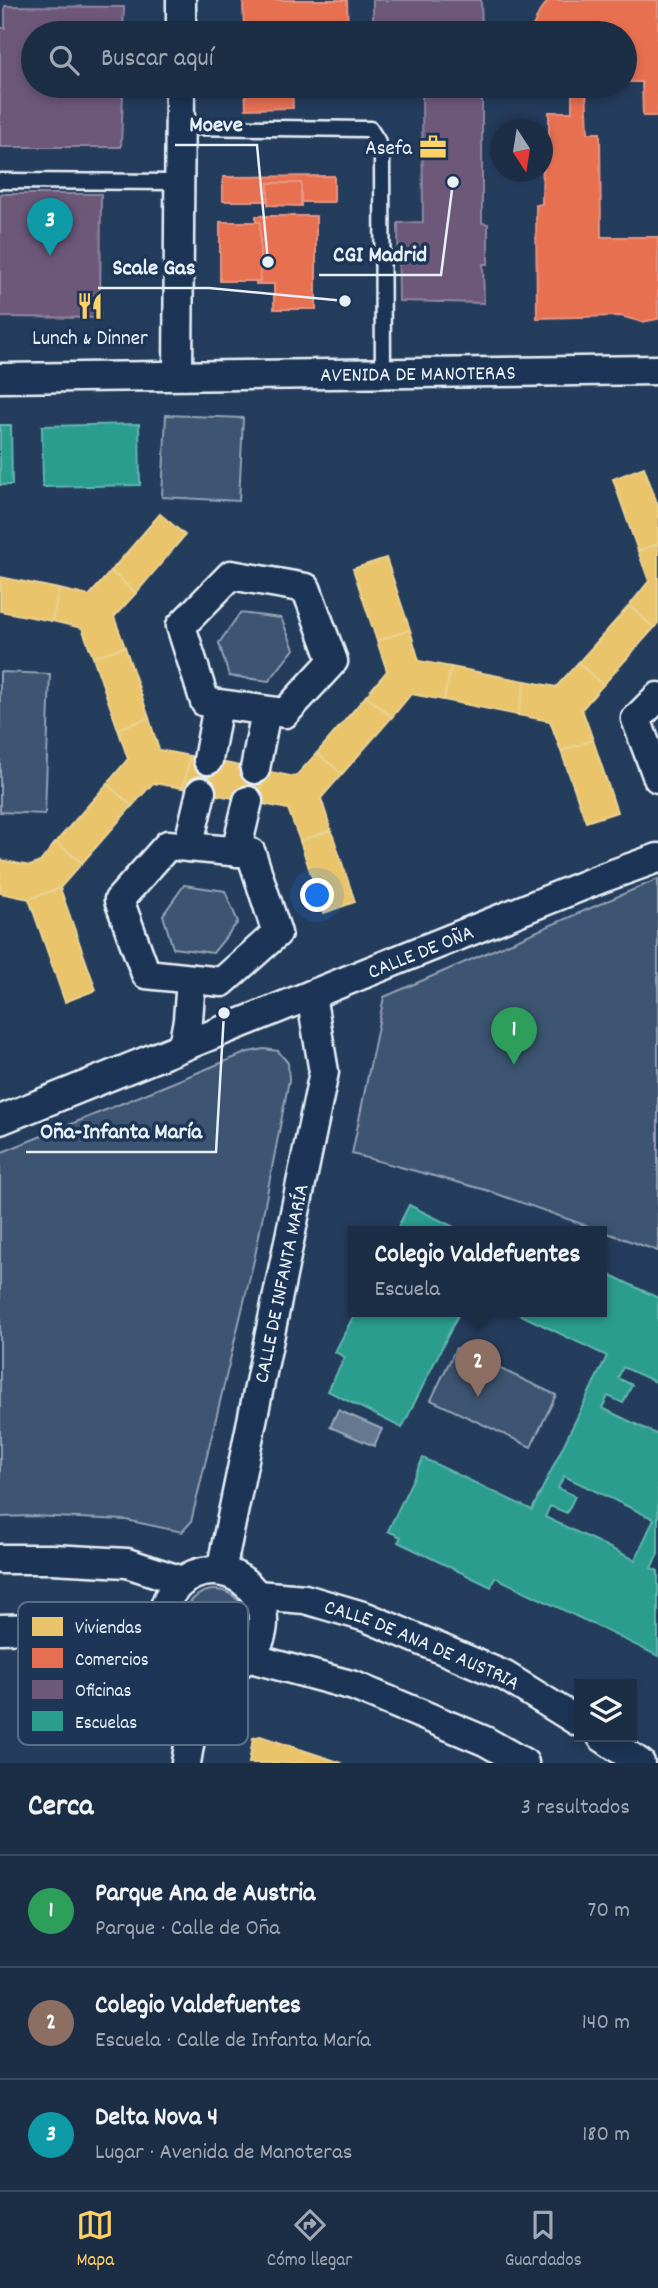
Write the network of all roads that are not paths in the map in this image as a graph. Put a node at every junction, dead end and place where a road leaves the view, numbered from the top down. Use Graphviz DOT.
graph roads {
  1 [pos="181,0"];
  2 [pos="181,21"];
  3 [pos="180,98"];
  4 [pos="180,127"];
  5 [pos="0,181"];
  6 [pos="179,182"];
  7 [pos="658,370"];
  8 [pos="383,373"];
  9 [pos="178,375"];
  10 [pos="0,378"];
  11 [pos="658,697"];
  12 [pos="218,705"];
  13 [pos="266,711"];
  14 [pos="208,760"];
  15 [pos="255,769"];
  16 [pos="658,778"];
  17 [pos="201,792"];
  18 [pos="248,801"];
  19 [pos="188,847"];
  20 [pos="236,852"];
  21 [pos="658,858"];
  22 [pos="191,979"];
  23 [pos="311,995"];
  24 [pos="183,1046"];
  25 [pos="0,1120"];
  26 [pos="0,1559"];
  27 [pos="221,1571"];
  28 [pos="182,1581"];
  29 [pos="256,1595"];
  30 [pos="167,1602"];
  31 [pos="0,1629"];
  32 [pos="18,1629"];
  33 [pos="248,1656"];
  34 [pos="248,1657"];
  35 [pos="574,1719"];
  36 [pos="609,1742"];
  37 [pos="189,1745"];
  38 [pos="186,1763"];
  39 [pos="524,1763"];
  40 [pos="640,1763"];
  1 -- 2 [label="street"];
  3 -- 4 [label="street"];
  4 -- 6 [label="street"];
  4 -- 8 [label="lane"];
  5 -- 6 [label="lane"];
  6 -- 9 [label="street"];
  7 -- 8 [label="street, AVENIDA DE MANOTERAS"];
  8 -- 9 [label="street, AVENIDA DE MANOTERAS"];
  9 -- 10 [label="street, AVENIDA DE MANOTERAS"];
  11 -- 16 [label="street"];
  12 -- 13 [label="street"];
  12 -- 13 [label="street"];
  12 -- 14 [label="street"];
  13 -- 15 [label="street"];
  17 -- 19 [label="street"];
  18 -- 20 [label="street"];
  19 -- 20 [label="street"];
  19 -- 22 [label="street"];
  20 -- 22 [label="street"];
  21 -- 23 [label="street, CALLE DE OÑA"];
  22 -- 24 [label="street"];
  23 -- 24 [label="street, CALLE DE OÑA"];
  23 -- 27 [label="street, CALLE DE INFANTA MARÍA"];
  24 -- 25 [label="street, CALLE DE OÑA"];
  26 -- 28 [label="street"];
  27 -- 28 [label="street"];
  27 -- 29 [label="street"];
  28 -- 30 [label="street"];
  29 -- 33 [label="street"];
  29 -- 35 [label="street, CALLE DE ANA DE AUSTRIA"];
  31 -- 32 [label="street"];
  34 -- 39 [label="street"];
  36 -- 40 [label="street"];
  37 -- 38 [label="street"];
}
